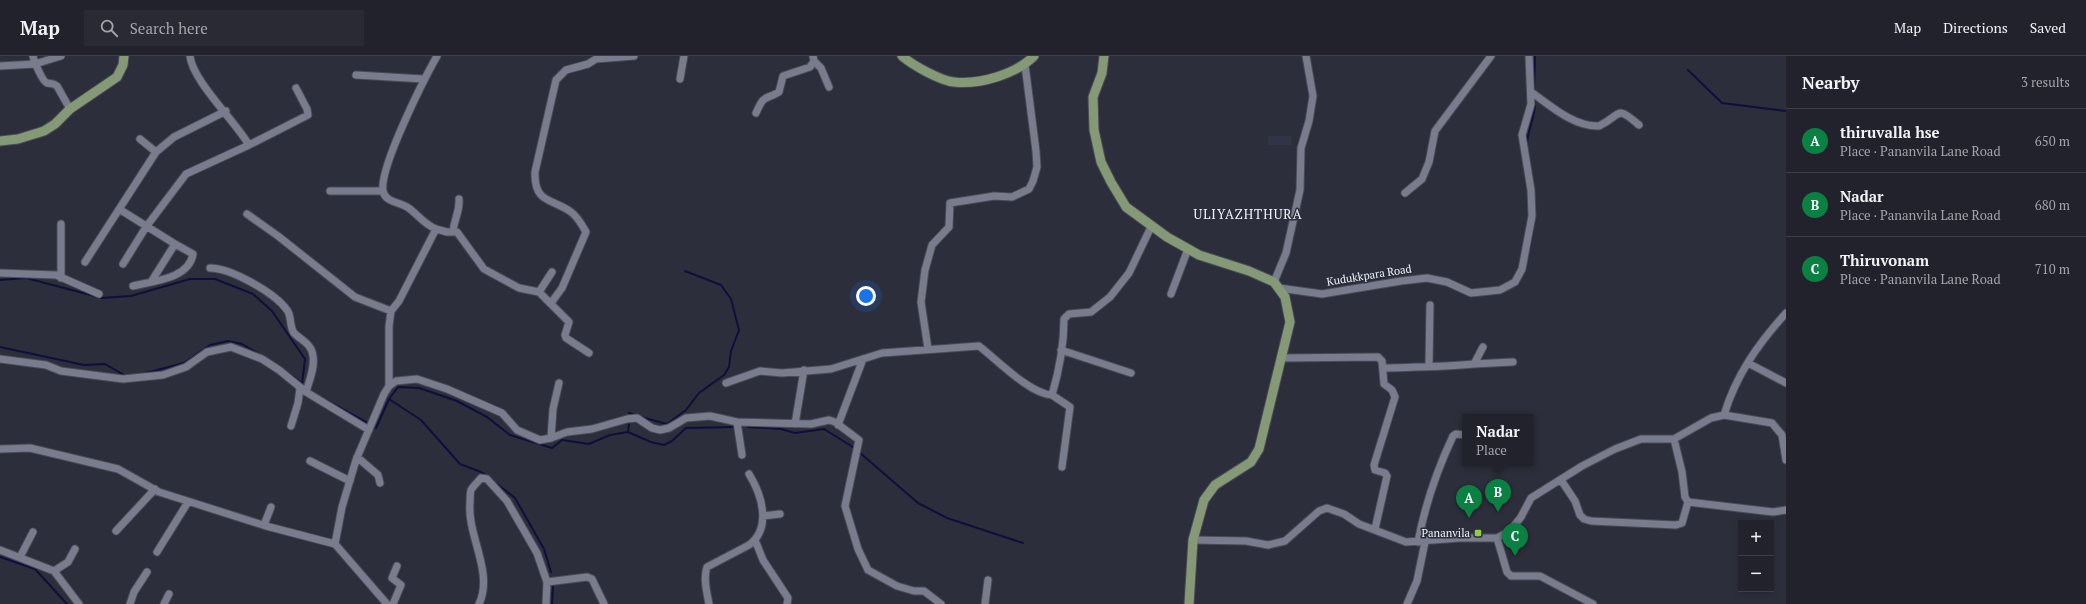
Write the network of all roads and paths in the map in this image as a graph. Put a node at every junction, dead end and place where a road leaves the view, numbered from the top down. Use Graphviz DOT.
graph roads {
  1 [pos="33,56"];
  2 [pos="61,56"];
  3 [pos="124,56"];
  4 [pos="190,56"];
  5 [pos="437,56"];
  6 [pos="634,56"];
  7 [pos="684,56"];
  8 [pos="902,56"];
  9 [pos="1034,56"];
  10 [pos="1104,56"];
  11 [pos="1306,56"];
  12 [pos="1491,56"];
  13 [pos="1528,56"];
  14 [pos="814,58"];
  15 [pos="35,64"];
  16 [pos="1024,64"];
  17 [pos="0,66"];
  18 [pos="356,75"];
  19 [pos="424,79"];
  20 [pos="680,79"];
  21 [pos="829,87"];
  22 [pos="296,88"];
  23 [pos="1531,92"];
  24 [pos="70,109"];
  25 [pos="226,111"];
  26 [pos="756,113"];
  27 [pos="1639,125"];
  28 [pos="140,139"];
  29 [pos="0,141"];
  30 [pos="249,145"];
  31 [pos="156,152"];
  32 [pos="330,191"];
  33 [pos="383,191"];
  34 [pos="1405,193"];
  35 [pos="459,199"];
  36 [pos="119,209"];
  37 [pos="247,214"];
  38 [pos="61,224"];
  39 [pos="146,227"];
  40 [pos="1151,227"];
  41 [pos="436,229"];
  42 [pos="453,232"];
  43 [pos="175,244"];
  44 [pos="1188,249"];
  45 [pos="85,262"];
  46 [pos="123,264"];
  47 [pos="210,268"];
  48 [pos="552,272"];
  49 [pos="0,273"];
  50 [pos="61,278"];
  51 [pos="151,282"];
  52 [pos="1277,285"];
  53 [pos="133,286"];
  54 [pos="540,292"];
  55 [pos="99,294"];
  56 [pos="1171,294"];
  57 [pos="551,303"];
  58 [pos="1430,305"];
  59 [pos="391,311"];
  60 [pos="1786,313"];
  61 [pos="1483,347"];
  62 [pos="928,349"];
  63 [pos="1061,350"];
  64 [pos="589,353"];
  65 [pos="1282,358"];
  66 [pos="0,359"];
  67 [pos="863,359"];
  68 [pos="1513,362"];
  69 [pos="1748,363"];
  70 [pos="1474,364"];
  71 [pos="1429,365"];
  72 [pos="1383,368"];
  73 [pos="804,370"];
  74 [pos="1130,373"];
  75 [pos="559,383"];
  76 [pos="726,383"];
  77 [pos="1786,383"];
  78 [pos="389,386"];
  79 [pos="303,390"];
  80 [pos="1052,395"];
  81 [pos="1724,415"];
  82 [pos="737,422"];
  83 [pos="795,424"];
  84 [pos="838,425"];
  85 [pos="291,426"];
  86 [pos="369,430"];
  87 [pos="1462,435"];
  88 [pos="551,438"];
  89 [pos="1674,438"];
  90 [pos="0,449"];
  91 [pos="742,455"];
  92 [pos="357,457"];
  93 [pos="1786,460"];
  94 [pos="310,461"];
  95 [pos="1062,467"];
  96 [pos="749,474"];
  97 [pos="1561,480"];
  98 [pos="350,481"];
  99 [pos="380,483"];
  100 [pos="154,489"];
  101 [pos="188,502"];
  102 [pos="1688,502"];
  103 [pos="270,507"];
  104 [pos="1786,510"];
  105 [pos="780,514"];
  106 [pos="763,516"];
  107 [pos="264,525"];
  108 [pos="1376,529"];
  109 [pos="116,531"];
  110 [pos="33,532"];
  111 [pos="1497,538"];
  112 [pos="755,540"];
  113 [pos="1193,540"];
  114 [pos="1422,542"];
  115 [pos="335,544"];
  116 [pos="75,549"];
  117 [pos="0,550"];
  118 [pos="157,552"];
  119 [pos="20,557"];
  120 [pos="397,566"];
  121 [pos="54,571"];
  122 [pos="147,572"];
  123 [pos="988,580"];
  124 [pos="547,582"];
  125 [pos="169,594"];
  126 [pos="79,604"];
  127 [pos="130,604"];
  128 [pos="164,604"];
  129 [pos="387,604"];
  130 [pos="393,604"];
  131 [pos="479,604"];
  132 [pos="546,604"];
  133 [pos="604,604"];
  134 [pos="709,604"];
  135 [pos="787,604"];
  136 [pos="941,604"];
  137 [pos="985,604"];
  138 [pos="1189,604"];
  139 [pos="1407,604"];
  140 [pos="1593,604"];
  1 -- 15 [label="street"];
  2 -- 15 [label="street"];
  3 -- 24 [label="main road"];
  4 -- 25 [label="street"];
  5 -- 19 [label="street"];
  6 -- 57 [label="street"];
  7 -- 20 [label="street"];
  8 -- 16 [label="main road"];
  9 -- 16 [label="main road"];
  10 -- 40 [label="main road"];
  11 -- 52 [label="street"];
  12 -- 34 [label="street"];
  13 -- 23 [label="street, Kudukkpara Road"];
  14 -- 21 [label="street"];
  14 -- 26 [label="street"];
  15 -- 17 [label="street"];
  15 -- 24 [label="street"];
  16 -- 62 [label="street"];
  18 -- 19 [label="street"];
  19 -- 33 [label="street"];
  22 -- 30 [label="street"];
  23 -- 27 [label="street"];
  23 -- 52 [label="street, Kudukkpara Road"];
  24 -- 29 [label="main road"];
  25 -- 30 [label="street"];
  25 -- 31 [label="street"];
  28 -- 31 [label="street"];
  30 -- 39 [label="street"];
  31 -- 36 [label="street"];
  32 -- 33 [label="street"];
  33 -- 41 [label="street"];
  35 -- 42 [label="street"];
  36 -- 39 [label="street"];
  36 -- 45 [label="street"];
  37 -- 59 [label="street"];
  38 -- 50 [label="street"];
  39 -- 43 [label="street"];
  39 -- 46 [label="street"];
  40 -- 44 [label="main road"];
  40 -- 63 [label="street"];
  41 -- 42 [label="street"];
  41 -- 59 [label="street"];
  42 -- 54 [label="street"];
  43 -- 51 [label="street"];
  43 -- 51 [label="street"];
  44 -- 52 [label="main road"];
  44 -- 56 [label="street"];
  47 -- 79 [label="street"];
  48 -- 54 [label="street"];
  49 -- 50 [label="street"];
  50 -- 55 [label="street"];
  51 -- 53 [label="street"];
  52 -- 65 [label="main road"];
  54 -- 57 [label="street"];
  57 -- 64 [label="street"];
  58 -- 71 [label="street"];
  59 -- 78 [label="street"];
  60 -- 69 [label="street"];
  61 -- 70 [label="street"];
  62 -- 67 [label="street"];
  62 -- 80 [label="street"];
  63 -- 74 [label="street"];
  63 -- 80 [label="street"];
  65 -- 72 [label="street"];
  65 -- 113 [label="main road"];
  66 -- 79 [label="street"];
  67 -- 73 [label="street"];
  67 -- 84 [label="street"];
  68 -- 70 [label="street"];
  69 -- 77 [label="street"];
  69 -- 81 [label="street"];
  70 -- 71 [label="street"];
  71 -- 72 [label="street"];
  72 -- 108 [label="street"];
  73 -- 76 [label="street"];
  73 -- 83 [label="street"];
  75 -- 88 [label="street"];
  78 -- 86 [label="street"];
  78 -- 88 [label="street"];
  79 -- 85 [label="street"];
  79 -- 86 [label="street"];
  80 -- 95 [label="street"];
  81 -- 89 [label="street"];
  81 -- 93 [label="street"];
  82 -- 83 [label="street"];
  82 -- 88 [label="street"];
  82 -- 91 [label="street"];
  83 -- 84 [label="street"];
  84 -- 136 [label="street"];
  86 -- 92 [label="street"];
  87 -- 114 [label="street"];
  89 -- 97 [label="street"];
  89 -- 102 [label="street"];
  90 -- 100 [label="street"];
  92 -- 98 [label="street"];
  92 -- 99 [label="street"];
  94 -- 98 [label="street"];
  96 -- 106 [label="street"];
  97 -- 102 [label="street"];
  97 -- 111 [label="street"];
  98 -- 115 [label="street"];
  100 -- 101 [label="street"];
  100 -- 109 [label="street"];
  101 -- 107 [label="street"];
  101 -- 118 [label="street"];
  102 -- 104 [label="street"];
  103 -- 107 [label="street"];
  105 -- 106 [label="street"];
  106 -- 112 [label="street"];
  107 -- 115 [label="street"];
  108 -- 113 [label="street"];
  108 -- 114 [label="street"];
  110 -- 119 [label="street"];
  111 -- 114 [label="street"];
  111 -- 140 [label="street"];
  112 -- 134 [label="street"];
  112 -- 135 [label="street"];
  113 -- 138 [label="main road"];
  114 -- 139 [label="street"];
  115 -- 129 [label="street"];
  116 -- 121 [label="street"];
  117 -- 119 [label="street"];
  119 -- 121 [label="street"];
  120 -- 130 [label="street"];
  121 -- 126 [label="street"];
  122 -- 127 [label="street"];
  123 -- 137 [label="street"];
  124 -- 131 [label="street"];
  124 -- 132 [label="street"];
  124 -- 133 [label="street"];
  125 -- 128 [label="street"];
}
